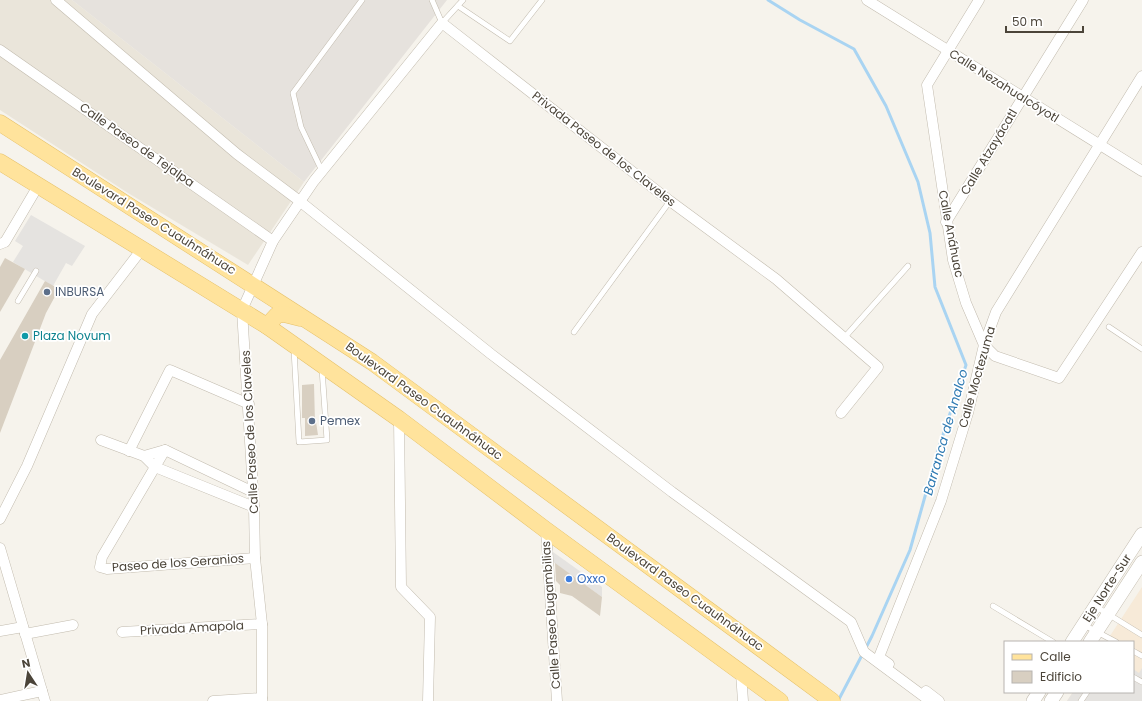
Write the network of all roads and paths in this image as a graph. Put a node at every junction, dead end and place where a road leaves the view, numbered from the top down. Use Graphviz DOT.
graph roads {
  1 [pos="56,0"];
  2 [pos="362,0"];
  3 [pos="432,0"];
  4 [pos="463,0"];
  5 [pos="542,0"];
  6 [pos="979,0"];
  7 [pos="1084,0"];
  8 [pos="871,1"];
  9 [pos="458,6"];
  10 [pos="442,23"];
  11 [pos="0,50"];
  12 [pos="947,50"];
  13 [pos="1142,76"];
  14 [pos="1022,97"];
  15 [pos="0,123"];
  16 [pos="1099,144"];
  17 [pos="0,162"];
  18 [pos="322,171"];
  19 [pos="1142,171"];
  20 [pos="38,186"];
  21 [pos="300,201"];
  22 [pos="670,201"];
  23 [pos="946,222"];
  24 [pos="273,241"];
  25 [pos="0,244"];
  26 [pos="142,249"];
  27 [pos="1142,252"];
  28 [pos="908,266"];
  29 [pos="36,271"];
  30 [pos="253,284"];
  31 [pos="18,302"];
  32 [pos="242,310"];
  33 [pos="308,319"];
  34 [pos="267,326"];
  35 [pos="1109,327"];
  36 [pos="574,332"];
  37 [pos="844,338"];
  38 [pos="984,345"];
  39 [pos="294,346"];
  40 [pos="1142,349"];
  41 [pos="322,365"];
  42 [pos="249,404"];
  43 [pos="841,413"];
  44 [pos="399,419"];
  45 [pos="101,440"];
  46 [pos="165,450"];
  47 [pos="129,452"];
  48 [pos="144,456"];
  49 [pos="155,467"];
  50 [pos="253,492"];
  51 [pos="254,507"];
  52 [pos="0,520"];
  53 [pos="546,530"];
  54 [pos="1142,534"];
  55 [pos="0,548"];
  56 [pos="255,558"];
  57 [pos="1142,562"];
  58 [pos="993,606"];
  59 [pos="1095,606"];
  60 [pos="1107,614"];
  61 [pos="262,624"];
  62 [pos="1083,624"];
  63 [pos="73,625"];
  64 [pos="0,631"];
  65 [pos="24,631"];
  66 [pos="122,632"];
  67 [pos="1142,636"];
  68 [pos="1093,637"];
  69 [pos="1051,641"];
  70 [pos="1073,641"];
  71 [pos="1111,641"];
  72 [pos="741,673"];
  73 [pos="44,696"];
  74 [pos="262,699"];
  75 [pos="0,700"];
  76 [pos="213,701"];
  77 [pos="428,701"];
  78 [pos="557,701"];
  79 [pos="743,701"];
  80 [pos="780,701"];
  81 [pos="832,701"];
  82 [pos="930,701"];
  83 [pos="939,701"];
  1 -- 21 [label="street"];
  2 -- 18 [label="lane"];
  3 -- 10 [label="lane"];
  4 -- 9 [label="lane"];
  5 -- 9 [label="lane"];
  6 -- 12 [label="street"];
  7 -- 14 [label="street, Calle Atzayácatl"];
  8 -- 12 [label="street, Calle Nezahualcóyotl"];
  9 -- 10 [label="lane"];
  10 -- 18 [label="street"];
  10 -- 22 [label="street, Privada Paseo de los Claveles"];
  11 -- 24 [label="street, Calle Paseo de Tejalpa"];
  12 -- 14 [label="street, Calle Nezahualcóyotl"];
  12 -- 23 [label="street, Calle Anáhuac"];
  13 -- 16 [label="street, Calle Moctezuma"];
  14 -- 16 [label="street, Calle Nezahualcóyotl"];
  14 -- 23 [label="street, Calle Atzayácatl"];
  15 -- 30 [label="main road, Boulevard Paseo Cuauhnáhuac"];
  16 -- 19 [label="street, Calle Nezahualcóyotl"];
  16 -- 38 [label="street, Calle Moctezuma"];
  17 -- 20 [label="main road"];
  18 -- 21 [label="street, Calle Paseo de los Claveles"];
  20 -- 25 [label="street"];
  20 -- 26 [label="main road"];
  21 -- 24 [label="street, Calle Paseo de los Claveles"];
  21 -- 82 [label="street"];
  22 -- 36 [label="lane"];
  22 -- 37 [label="street, Privada Paseo de los Claveles"];
  23 -- 38 [label="street, Calle Anáhuac"];
  24 -- 30 [label="street, Calle Paseo de los Claveles"];
  26 -- 32 [label="main road"];
  26 -- 52 [label="street"];
  27 -- 38 [label="street, Calle Anáhuac"];
  28 -- 37 [label="lane"];
  29 -- 31 [label="lane"];
  30 -- 32 [label="street, Calle Paseo de los Claveles"];
  30 -- 33 [label="main road, Boulevard Paseo Cuauhnáhuac"];
  32 -- 34 [label="main road"];
  32 -- 42 [label="street, Calle Paseo de los Claveles"];
  33 -- 34 [label="main road"];
  33 -- 81 [label="main road, Boulevard Paseo Cuauhnáhuac"];
  34 -- 39 [label="main road"];
  35 -- 40 [label="lane"];
  37 -- 43 [label="street, Privada Paseo de los Claveles"];
  38 -- 83 [label="street, Calle Moctezuma"];
  39 -- 41 [label="main road"];
  39 -- 41 [label="lane"];
  41 -- 44 [label="main road"];
  42 -- 47 [label="street"];
  42 -- 50 [label="street, Calle Paseo de los Claveles"];
  44 -- 53 [label="main road"];
  44 -- 77 [label="street"];
  45 -- 47 [label="street"];
  46 -- 48 [label="street"];
  46 -- 49 [label="street"];
  46 -- 50 [label="street"];
  47 -- 48 [label="street"];
  48 -- 49 [label="street"];
  49 -- 51 [label="street"];
  49 -- 56 [label="street, Paseo de los Geranios"];
  50 -- 51 [label="street, Calle Paseo de los Claveles"];
  51 -- 56 [label="street, Calle Paseo de los Claveles"];
  53 -- 72 [label="main road"];
  53 -- 78 [label="street, Calle Paseo Bugambilias"];
  54 -- 59 [label="street, Eje Norte-Sur"];
  55 -- 65 [label="street"];
  56 -- 61 [label="street, Calle Paseo de los Claveles"];
  57 -- 60 [label="street, Eje Norte-Sur"];
  58 -- 69 [label="lane"];
  59 -- 60 [label="lane"];
  59 -- 62 [label="street, Eje Norte-Sur"];
  60 -- 67 [label="lane"];
  60 -- 68 [label="street, Eje Norte-Sur"];
  61 -- 66 [label="street, Privada Amapola"];
  61 -- 74 [label="street, Calle Paseo de los Claveles"];
  62 -- 68 [label="lane"];
  62 -- 70 [label="street, Eje Norte-Sur"];
  63 -- 65 [label="street"];
  64 -- 65 [label="street"];
  65 -- 73 [label="street"];
  68 -- 71 [label="lane"];
  72 -- 79 [label="street"];
  72 -- 80 [label="main road"];
  73 -- 75 [label="street"];
  74 -- 76 [label="street"];
}
